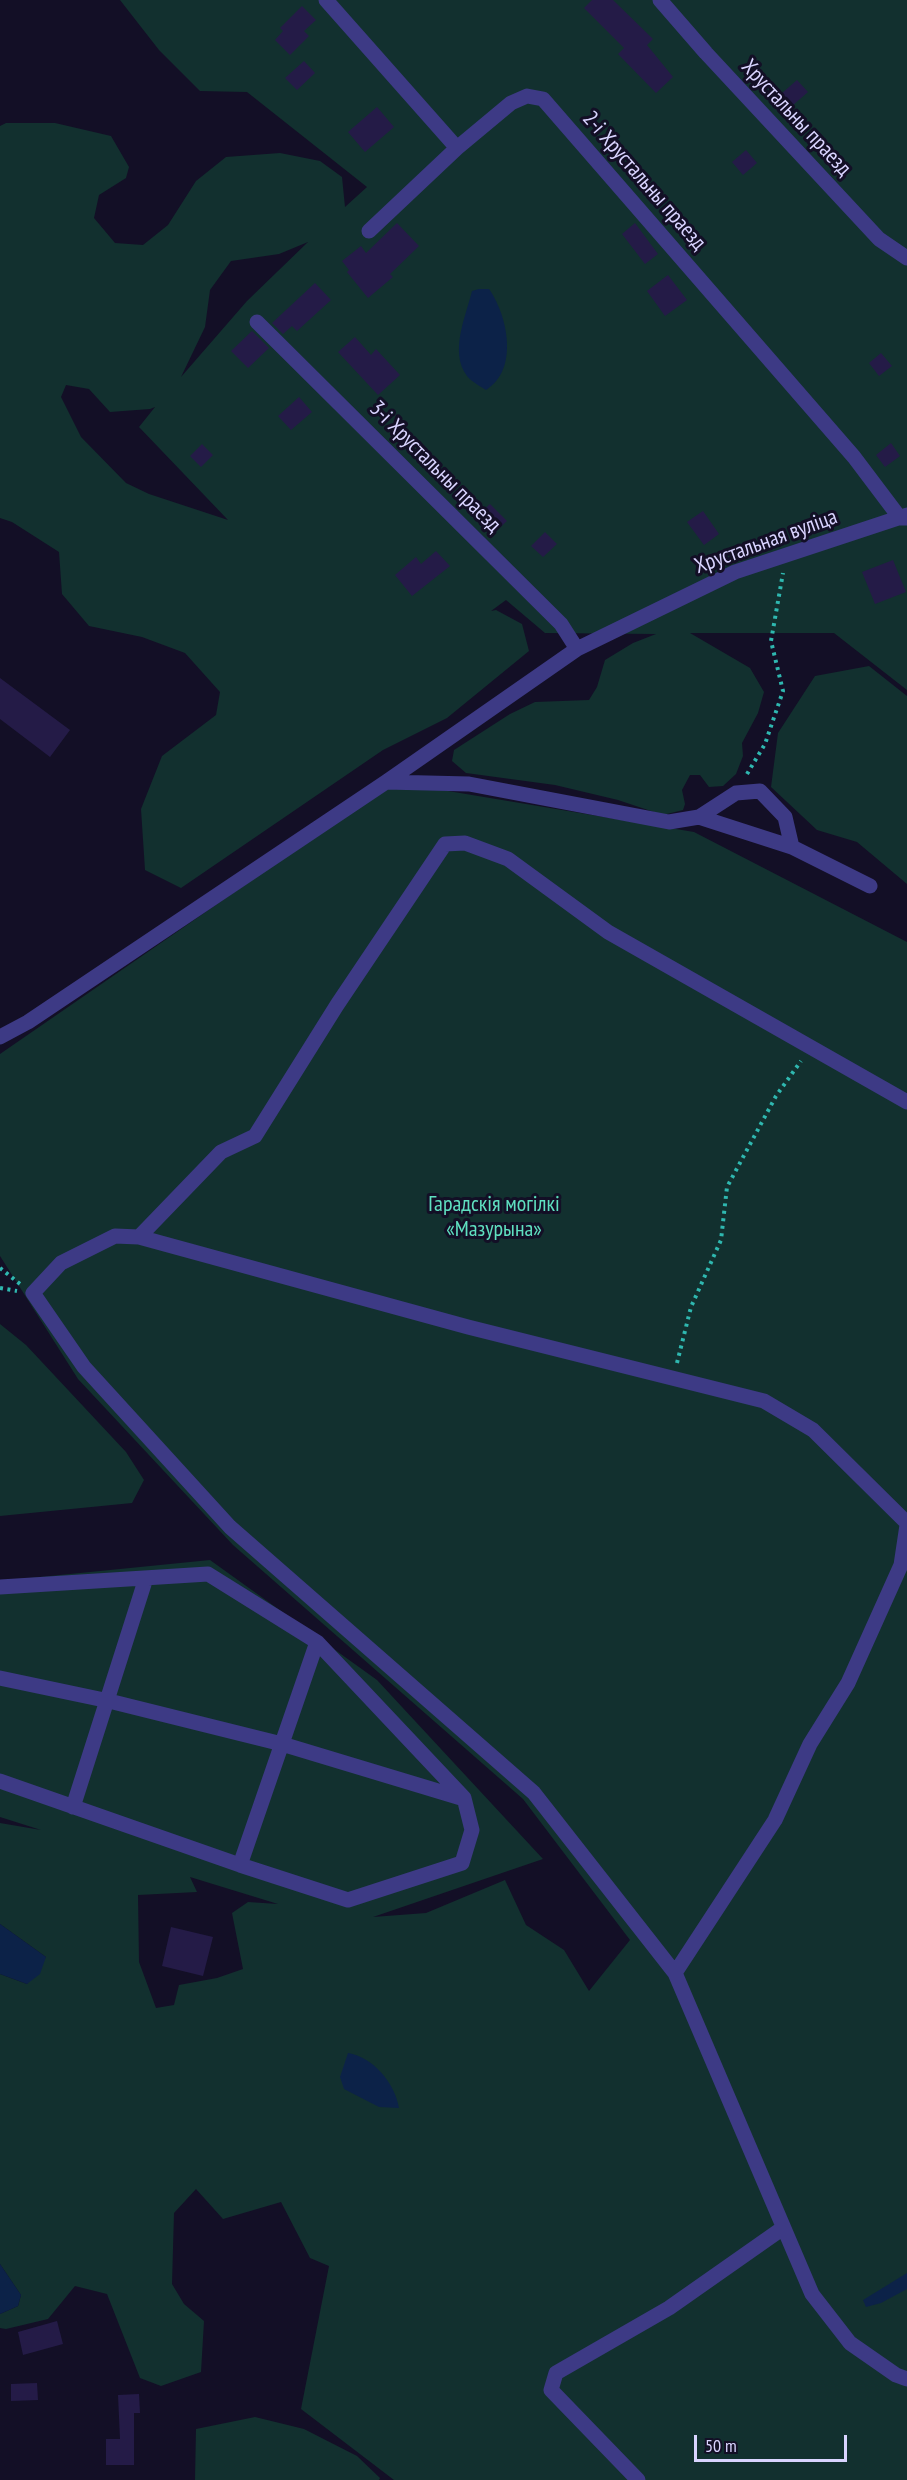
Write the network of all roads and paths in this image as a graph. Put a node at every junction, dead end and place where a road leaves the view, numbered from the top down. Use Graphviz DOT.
graph roads {
  1 [pos="326,0"];
  2 [pos="660,0"];
  3 [pos="457,148"];
  4 [pos="369,231"];
  5 [pos="907,258"];
  6 [pos="257,322"];
  7 [pos="905,517"];
  8 [pos="784,557"];
  9 [pos="577,649"];
  10 [pos="386,782"];
  11 [pos="736,793"];
  12 [pos="699,817"];
  13 [pos="792,848"];
  14 [pos="870,886"];
  15 [pos="0,1038"];
  16 [pos="811,1048"];
  17 [pos="907,1102"];
  18 [pos="139,1237"];
  19 [pos="0,1268"];
  20 [pos="33,1293"];
  21 [pos="673,1378"];
  22 [pos="907,1524"];
  23 [pos="146,1578"];
  24 [pos="0,1587"];
  25 [pos="317,1642"];
  26 [pos="0,1678"];
  27 [pos="109,1701"];
  28 [pos="282,1744"];
  29 [pos="0,1781"];
  30 [pos="464,1798"];
  31 [pos="73,1807"];
  32 [pos="240,1865"];
  33 [pos="675,1973"];
  34 [pos="783,2228"];
  35 [pos="907,2379"];
  36 [pos="638,2480"];
  1 -- 3 [label="street"];
  2 -- 5 [label="street, Хрустальны праезд"];
  3 -- 4 [label="street, 2-і Хрустальны праезд"];
  3 -- 7 [label="street, 2-і Хрустальны праезд"];
  6 -- 9 [label="street, 3-і Хрустальны праезд"];
  7 -- 8 [label="street, Хрустальная вуліца"];
  8 -- 9 [label="street, Хрустальная вуліца"];
  8 -- 11 [label="path"];
  9 -- 10 [label="street, Хрустальная вуліца"];
  10 -- 12 [label="street"];
  10 -- 15 [label="street, Хрустальная вуліца"];
  11 -- 12 [label="street"];
  11 -- 13 [label="street"];
  12 -- 13 [label="street"];
  13 -- 14 [label="street"];
  16 -- 17 [label="street"];
  16 -- 18 [label="street"];
  16 -- 21 [label="path"];
  18 -- 20 [label="street"];
  18 -- 21 [label="street"];
  19 -- 20 [label="path"];
  20 -- 33 [label="street"];
  21 -- 22 [label="street"];
  22 -- 33 [label="street"];
  23 -- 24 [label="street"];
  23 -- 25 [label="street"];
  23 -- 27 [label="street"];
  25 -- 28 [label="street"];
  25 -- 30 [label="street"];
  26 -- 27 [label="street"];
  27 -- 28 [label="street"];
  27 -- 31 [label="street"];
  28 -- 30 [label="street"];
  28 -- 32 [label="street"];
  29 -- 31 [label="street"];
  30 -- 32 [label="street"];
  31 -- 32 [label="street"];
  33 -- 34 [label="street"];
  34 -- 35 [label="street"];
  34 -- 36 [label="street"];
}
